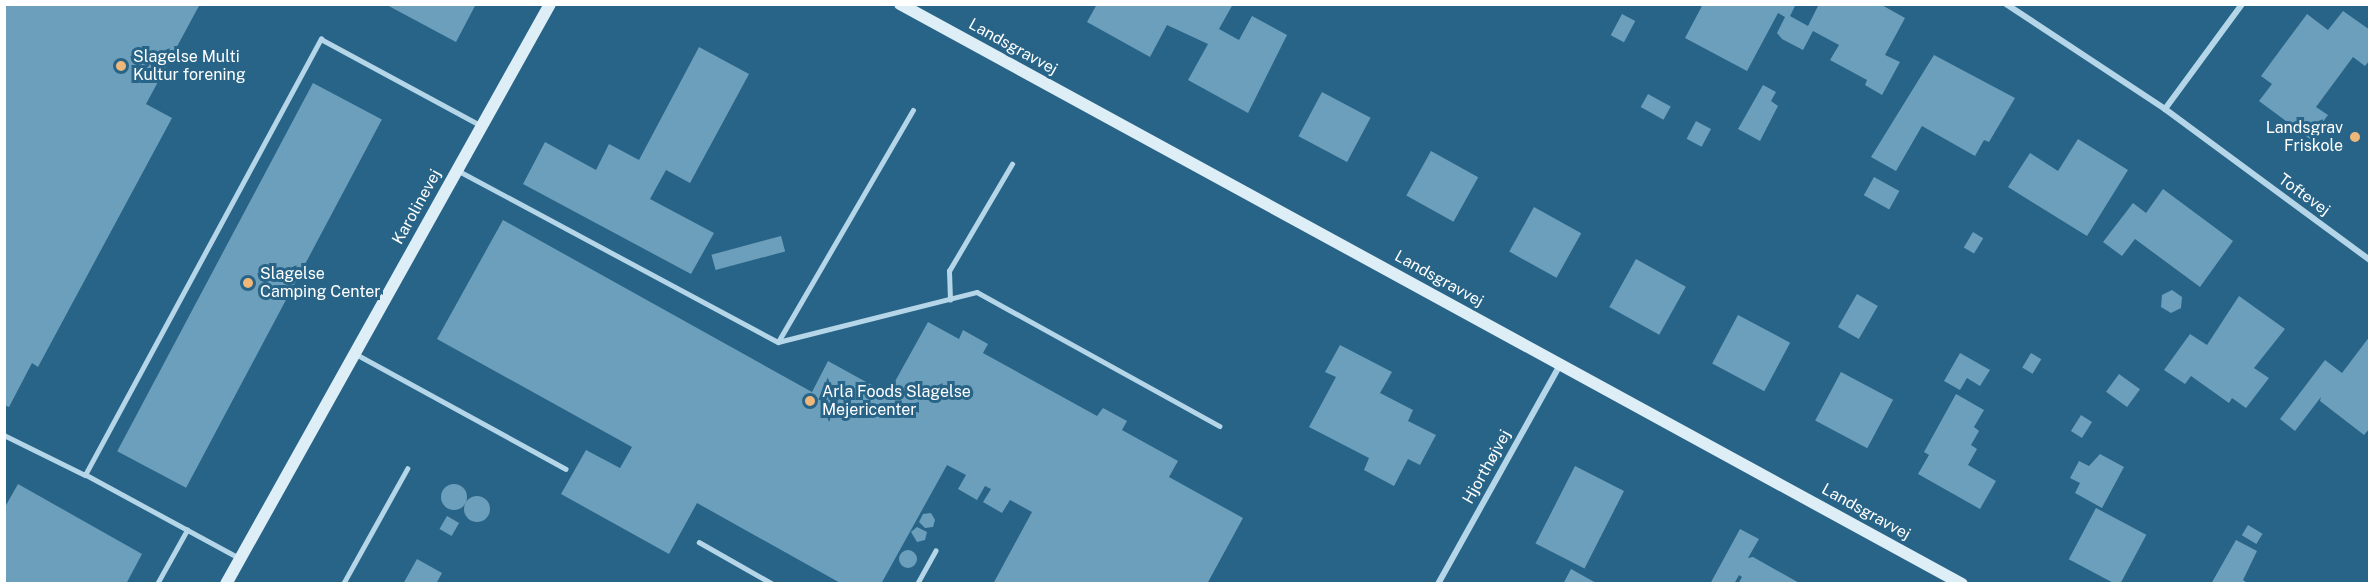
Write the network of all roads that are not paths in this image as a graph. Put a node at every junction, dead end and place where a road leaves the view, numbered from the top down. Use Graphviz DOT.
graph roads {
  1 [pos="550,4"];
  2 [pos="900,4"];
  3 [pos="2006,4"];
  4 [pos="2242,4"];
  5 [pos="2165,109"];
  6 [pos="913,111"];
  7 [pos="482,126"];
  8 [pos="1012,164"];
  9 [pos="457,170"];
  10 [pos="2370,260"];
  11 [pos="950,300"];
  12 [pos="778,342"];
  13 [pos="354,353"];
  14 [pos="1560,364"];
  15 [pos="1220,426"];
  16 [pos="4,435"];
  17 [pos="407,469"];
  18 [pos="566,469"];
  19 [pos="85,475"];
  20 [pos="187,530"];
  21 [pos="699,543"];
  22 [pos="935,551"];
  23 [pos="240,559"];
  24 [pos="157,584"];
  25 [pos="226,584"];
  26 [pos="343,584"];
  27 [pos="773,584"];
  28 [pos="917,584"];
  29 [pos="1438,584"];
  30 [pos="1962,584"];
  1 -- 7 [label="street, Karolinevej"];
  2 -- 14 [label="street, Landsgravvej"];
  3 -- 5 [label="street, Toftevej"];
  4 -- 5 [label="street"];
  5 -- 10 [label="street, Toftevej"];
  6 -- 12 [label="lane"];
  7 -- 9 [label="street, Karolinevej"];
  7 -- 19 [label="lane"];
  8 -- 11 [label="lane"];
  9 -- 12 [label="lane"];
  9 -- 13 [label="street, Karolinevej"];
  11 -- 12 [label="lane"];
  11 -- 15 [label="lane"];
  13 -- 18 [label="lane"];
  13 -- 23 [label="street, Karolinevej"];
  14 -- 29 [label="street, Hjorthøjvej"];
  14 -- 30 [label="street, Landsgravvej"];
  16 -- 19 [label="lane"];
  17 -- 26 [label="lane"];
  19 -- 20 [label="lane"];
  20 -- 23 [label="lane"];
  20 -- 24 [label="lane"];
  21 -- 27 [label="lane"];
  22 -- 28 [label="lane"];
  23 -- 25 [label="street, Karolinevej"];
}
